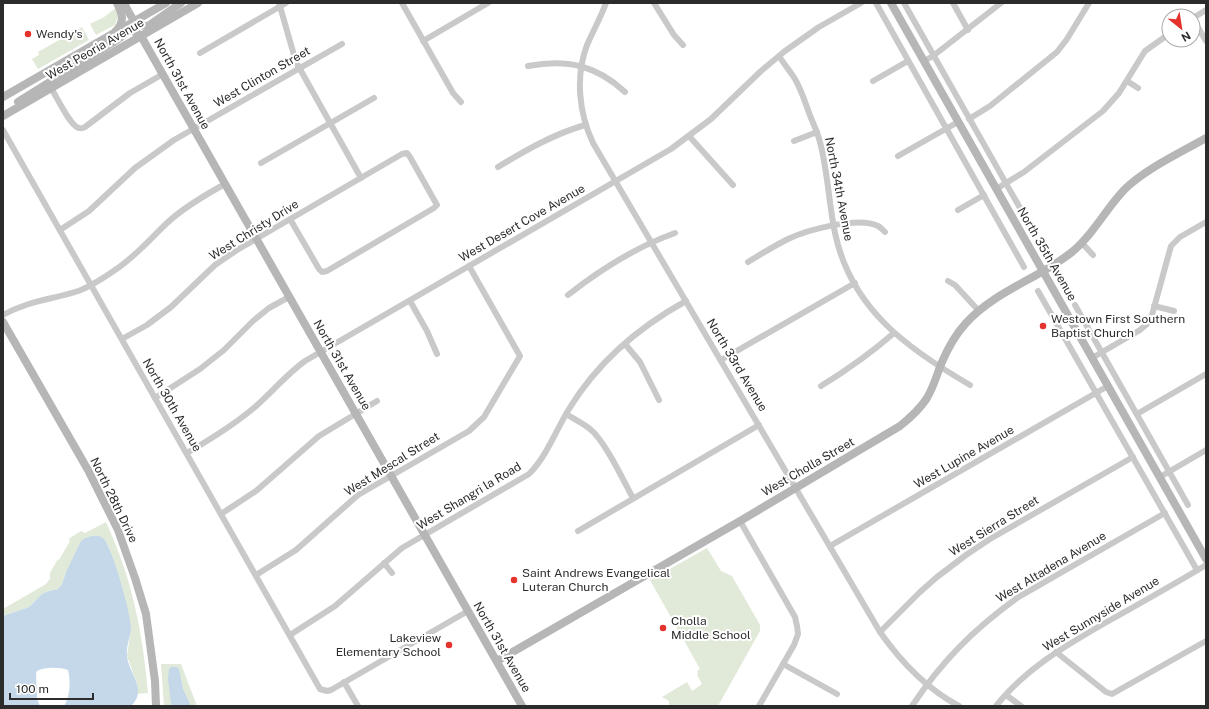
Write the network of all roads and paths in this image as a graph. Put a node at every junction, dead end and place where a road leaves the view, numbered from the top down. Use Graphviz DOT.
graph roads {
  1 [pos="117,3"];
  2 [pos="124,3"];
  3 [pos="166,3"];
  4 [pos="181,3"];
  5 [pos="198,3"];
  6 [pos="286,3"];
  7 [pos="402,3"];
  8 [pos="488,3"];
  9 [pos="606,3"];
  10 [pos="654,3"];
  11 [pos="861,3"];
  12 [pos="876,3"];
  13 [pos="891,3"];
  14 [pos="904,3"];
  15 [pos="953,3"];
  16 [pos="1001,3"];
  17 [pos="1089,3"];
  18 [pos="279,5"];
  19 [pos="171,19"];
  20 [pos="134,21"];
  21 [pos="147,27"];
  22 [pos="129,30"];
  23 [pos="968,30"];
  24 [pos="116,31"];
  25 [pos="1201,32"];
  26 [pos="141,36"];
  27 [pos="1161,40"];
  28 [pos="423,41"];
  29 [pos="1206,41"];
  30 [pos="342,44"];
  31 [pos="683,45"];
  32 [pos="200,53"];
  33 [pos="778,56"];
  34 [pos="933,56"];
  35 [pos="908,61"];
  36 [pos="924,61"];
  37 [pos="528,66"];
  38 [pos="582,66"];
  39 [pos="299,68"];
  40 [pos="163,74"];
  41 [pos="873,81"];
  42 [pos="1127,81"];
  43 [pos="20,87"];
  44 [pos="51,88"];
  45 [pos="1138,88"];
  46 [pos="625,92"];
  47 [pos="3,97"];
  48 [pos="374,98"];
  49 [pos="3,102"];
  50 [pos="461,102"];
  51 [pos="3,112"];
  52 [pos="3,116"];
  53 [pos="969,119"];
  54 [pos="958,122"];
  55 [pos="330,123"];
  56 [pos="585,125"];
  57 [pos="947,128"];
  58 [pos="194,129"];
  59 [pos="3,130"];
  60 [pos="817,132"];
  61 [pos="689,136"];
  62 [pos="1206,138"];
  63 [pos="794,141"];
  64 [pos="898,156"];
  65 [pos="261,163"];
  66 [pos="498,167"];
  67 [pos="361,178"];
  68 [pos="616,182"];
  69 [pos="225,184"];
  70 [pos="1006,184"];
  71 [pos="733,186"];
  72 [pos="996,189"];
  73 [pos="984,195"];
  74 [pos="958,210"];
  75 [pos="290,219"];
  76 [pos="1206,222"];
  77 [pos="834,226"];
  78 [pos="60,230"];
  79 [pos="1033,231"];
  80 [pos="885,232"];
  81 [pos="675,233"];
  82 [pos="256,239"];
  83 [pos="651,242"];
  84 [pos="1082,243"];
  85 [pos="1093,255"];
  86 [pos="748,262"];
  87 [pos="469,266"];
  88 [pos="1024,266"];
  89 [pos="1043,271"];
  90 [pos="948,281"];
  91 [pos="855,283"];
  92 [pos="91,284"];
  93 [pos="1038,290"];
  94 [pos="568,294"];
  95 [pos="289,297"];
  96 [pos="410,301"];
  97 [pos="686,301"];
  98 [pos="1075,305"];
  99 [pos="1154,306"];
  100 [pos="978,311"];
  101 [pos="1174,311"];
  102 [pos="3,315"];
  103 [pos="3,322"];
  104 [pos="894,333"];
  105 [pos="122,339"];
  106 [pos="625,344"];
  107 [pos="321,352"];
  108 [pos="1102,353"];
  109 [pos="437,354"];
  110 [pos="1092,358"];
  111 [pos="721,360"];
  112 [pos="941,367"];
  113 [pos="1206,374"];
  114 [pos="970,385"];
  115 [pos="821,386"];
  116 [pos="1108,386"];
  117 [pos="1096,392"];
  118 [pos="155,398"];
  119 [pos="659,400"];
  120 [pos="377,401"];
  121 [pos="356,414"];
  122 [pos="566,414"];
  123 [pos="1137,414"];
  124 [pos="760,425"];
  125 [pos="1206,450"];
  126 [pos="187,453"];
  127 [pos="1133,457"];
  128 [pos="1169,472"];
  129 [pos="391,475"];
  130 [pos="1160,477"];
  131 [pos="796,488"];
  132 [pos="633,498"];
  133 [pos="1188,505"];
  134 [pos="1165,513"];
  135 [pos="221,514"];
  136 [pos="740,520"];
  137 [pos="578,530"];
  138 [pos="424,535"];
  139 [pos="830,546"];
  140 [pos="1206,558"];
  141 [pos="384,563"];
  142 [pos="1206,565"];
  143 [pos="1197,570"];
  144 [pos="392,573"];
  145 [pos="256,575"];
  146 [pos="468,611"];
  147 [pos="880,632"];
  148 [pos="290,635"];
  149 [pos="1206,641"];
  150 [pos="1056,652"];
  151 [pos="497,661"];
  152 [pos="782,664"];
  153 [pos="344,682"];
  154 [pos="927,684"];
  155 [pos="837,694"];
  156 [pos="1006,695"];
  157 [pos="156,706"];
  158 [pos="358,706"];
  159 [pos="522,706"];
  160 [pos="759,706"];
  161 [pos="912,706"];
  162 [pos="959,706"];
  163 [pos="996,706"];
  164 [pos="1020,706"];
  1 -- 24 [label="street"];
  2 -- 20 [label="street"];
  3 -- 20 [label="street, West Peoria Avenue"];
  4 -- 21 [label="street"];
  5 -- 19 [label="street, West Peoria Avenue"];
  6 -- 18 [label="street"];
  7 -- 28 [label="street"];
  8 -- 28 [label="street"];
  9 -- 38 [label="street, North 33rd Avenue"];
  10 -- 31 [label="street"];
  11 -- 33 [label="street, West Desert Cove Avenue"];
  12 -- 35 [label="street"];
  13 -- 36 [label="street, North 35th Avenue"];
  14 -- 34 [label="street, North 35th Avenue"];
  15 -- 23 [label="street"];
  16 -- 23 [label="street"];
  17 -- 53 [label="street"];
  18 -- 32 [label="street"];
  18 -- 39 [label="street"];
  19 -- 21 [label="street"];
  19 -- 26 [label="street, West Peoria Avenue"];
  20 -- 21 [label="street"];
  20 -- 22 [label="street"];
  20 -- 24 [label="street, West Peoria Avenue"];
  21 -- 26 [label="street"];
  22 -- 24 [label="street"];
  22 -- 26 [label="street"];
  22 -- 51 [label="street"];
  23 -- 34 [label="street"];
  24 -- 43 [label="street, West Peoria Avenue"];
  25 -- 29 [label="street"];
  26 -- 40 [label="street, North 31st Avenue"];
  26 -- 44 [label="street, West Peoria Avenue"];
  27 -- 42 [label="street"];
  28 -- 50 [label="street"];
  30 -- 39 [label="street, West Clinton Street"];
  33 -- 60 [label="street, North 34th Avenue"];
  33 -- 61 [label="street, West Desert Cove Avenue"];
  34 -- 36 [label="street"];
  34 -- 53 [label="street, North 35th Avenue"];
  35 -- 41 [label="street"];
  35 -- 57 [label="street"];
  36 -- 54 [label="street, North 35th Avenue"];
  37 -- 38 [label="street"];
  38 -- 46 [label="street"];
  38 -- 56 [label="street, North 33rd Avenue"];
  39 -- 55 [label="street"];
  39 -- 58 [label="street, West Clinton Street"];
  40 -- 44 [label="street"];
  40 -- 58 [label="street, North 31st Avenue"];
  42 -- 45 [label="street"];
  42 -- 70 [label="street"];
  43 -- 47 [label="street, West Peoria Avenue"];
  43 -- 49 [label="street"];
  44 -- 52 [label="street, West Peoria Avenue"];
  48 -- 55 [label="street"];
  53 -- 70 [label="street, North 35th Avenue"];
  54 -- 57 [label="street"];
  54 -- 72 [label="street, North 35th Avenue"];
  55 -- 65 [label="street"];
  55 -- 67 [label="street"];
  56 -- 66 [label="street"];
  56 -- 68 [label="street, North 33rd Avenue"];
  57 -- 64 [label="street"];
  57 -- 73 [label="street"];
  58 -- 69 [label="street, North 31st Avenue"];
  58 -- 78 [label="street, West Clinton Street"];
  59 -- 78 [label="street, North 30th Avenue"];
  60 -- 63 [label="street, North 34th Avenue"];
  60 -- 77 [label="street, North 34th Avenue"];
  61 -- 68 [label="street, West Desert Cove Avenue"];
  61 -- 71 [label="street"];
  62 -- 84 [label="street, West Cholla Street"];
  67 -- 75 [label="street, West Christy Drive"];
  67 -- 75 [label="street, West Christy Drive"];
  68 -- 83 [label="street, North 33rd Avenue"];
  68 -- 87 [label="street, West Desert Cove Avenue"];
  69 -- 82 [label="street, North 31st Avenue"];
  69 -- 92 [label="street"];
  70 -- 72 [label="street"];
  70 -- 79 [label="street, North 35th Avenue"];
  72 -- 89 [label="street, North 35th Avenue"];
  73 -- 74 [label="street"];
  73 -- 88 [label="street"];
  75 -- 82 [label="street, West Christy Drive"];
  76 -- 99 [label="street"];
  77 -- 80 [label="street"];
  77 -- 86 [label="street"];
  77 -- 91 [label="street, North 34th Avenue"];
  78 -- 92 [label="street, North 30th Avenue"];
  81 -- 83 [label="street"];
  82 -- 95 [label="street, North 31st Avenue"];
  82 -- 105 [label="street, West Christy Drive"];
  83 -- 94 [label="street"];
  83 -- 97 [label="street, North 33rd Avenue"];
  84 -- 85 [label="street"];
  84 -- 89 [label="street, West Cholla Street"];
  87 -- 96 [label="street, West Desert Cove Avenue"];
  87 -- 129 [label="street, West Mescal Street"];
  89 -- 100 [label="street, West Cholla Street"];
  89 -- 110 [label="street, North 35th Avenue"];
  90 -- 100 [label="street"];
  91 -- 104 [label="street, North 34th Avenue"];
  91 -- 111 [label="street"];
  92 -- 102 [label="street"];
  92 -- 105 [label="street, North 30th Avenue"];
  93 -- 117 [label="street"];
  95 -- 107 [label="street, North 31st Avenue"];
  95 -- 118 [label="street"];
  96 -- 107 [label="street, West Desert Cove Avenue"];
  96 -- 109 [label="street"];
  97 -- 106 [label="street, West Shangri la Road"];
  97 -- 111 [label="street, North 33rd Avenue"];
  98 -- 108 [label="street, North 35th Avenue"];
  99 -- 101 [label="street"];
  99 -- 108 [label="street"];
  100 -- 112 [label="street, West Cholla Street"];
  103 -- 157 [label="street, North 28th Drive"];
  104 -- 112 [label="street, North 34th Avenue"];
  104 -- 115 [label="street"];
  105 -- 118 [label="street, North 30th Avenue"];
  106 -- 119 [label="street"];
  106 -- 122 [label="street, West Shangri la Road"];
  107 -- 121 [label="street, North 31st Avenue"];
  107 -- 126 [label="street, West Desert Cove Avenue"];
  108 -- 110 [label="street"];
  108 -- 123 [label="street, North 35th Avenue"];
  110 -- 116 [label="street, North 35th Avenue"];
  111 -- 124 [label="street, North 33rd Avenue"];
  112 -- 114 [label="street, North 34th Avenue"];
  112 -- 131 [label="street, West Cholla Street"];
  113 -- 123 [label="street"];
  116 -- 117 [label="street, West Lupine Avenue"];
  116 -- 130 [label="street, North 35th Avenue"];
  117 -- 127 [label="street"];
  117 -- 139 [label="street, West Lupine Avenue"];
  118 -- 126 [label="street, North 30th Avenue"];
  120 -- 121 [label="street"];
  121 -- 129 [label="street, North 31st Avenue"];
  121 -- 135 [label="street"];
  122 -- 132 [label="street"];
  122 -- 138 [label="street, West Shangri la Road"];
  123 -- 128 [label="street, North 35th Avenue"];
  124 -- 131 [label="street, North 33rd Avenue"];
  124 -- 132 [label="street"];
  125 -- 128 [label="street"];
  126 -- 135 [label="street, North 30th Avenue"];
  127 -- 134 [label="street"];
  127 -- 147 [label="street, West Sierra Street"];
  128 -- 130 [label="street"];
  128 -- 133 [label="street, North 35th Avenue"];
  129 -- 138 [label="street, North 31st Avenue"];
  129 -- 145 [label="street, West Mescal Street"];
  130 -- 140 [label="street, North 35th Avenue"];
  131 -- 136 [label="street, West Cholla Street"];
  131 -- 139 [label="street, North 33rd Avenue"];
  132 -- 137 [label="street"];
  134 -- 143 [label="street"];
  134 -- 154 [label="street, West Altadena Avenue"];
  135 -- 145 [label="street, North 30th Avenue"];
  136 -- 151 [label="street, West Cholla Street"];
  136 -- 152 [label="street"];
  138 -- 141 [label="street, West Shangri la Road"];
  138 -- 146 [label="street, North 31st Avenue"];
  139 -- 147 [label="street, North 33rd Avenue"];
  141 -- 144 [label="street"];
  141 -- 148 [label="street, West Shangri la Road"];
  142 -- 143 [label="street, West Sunnyside Avenue"];
  143 -- 150 [label="street, West Sunnyside Avenue"];
  145 -- 148 [label="street, North 30th Avenue"];
  146 -- 151 [label="street, North 31st Avenue"];
  146 -- 153 [label="street"];
  147 -- 154 [label="street, North 33rd Avenue"];
  148 -- 153 [label="street, North 30th Avenue"];
  149 -- 150 [label="street"];
  150 -- 156 [label="street, West Sunnyside Avenue"];
  151 -- 159 [label="street, North 31st Avenue"];
  152 -- 155 [label="street"];
  152 -- 160 [label="street"];
  153 -- 158 [label="street"];
  154 -- 161 [label="street, West Altadena Avenue"];
  154 -- 162 [label="street, North 33rd Avenue"];
  156 -- 163 [label="street, West Sunnyside Avenue"];
  156 -- 164 [label="street"];
}
